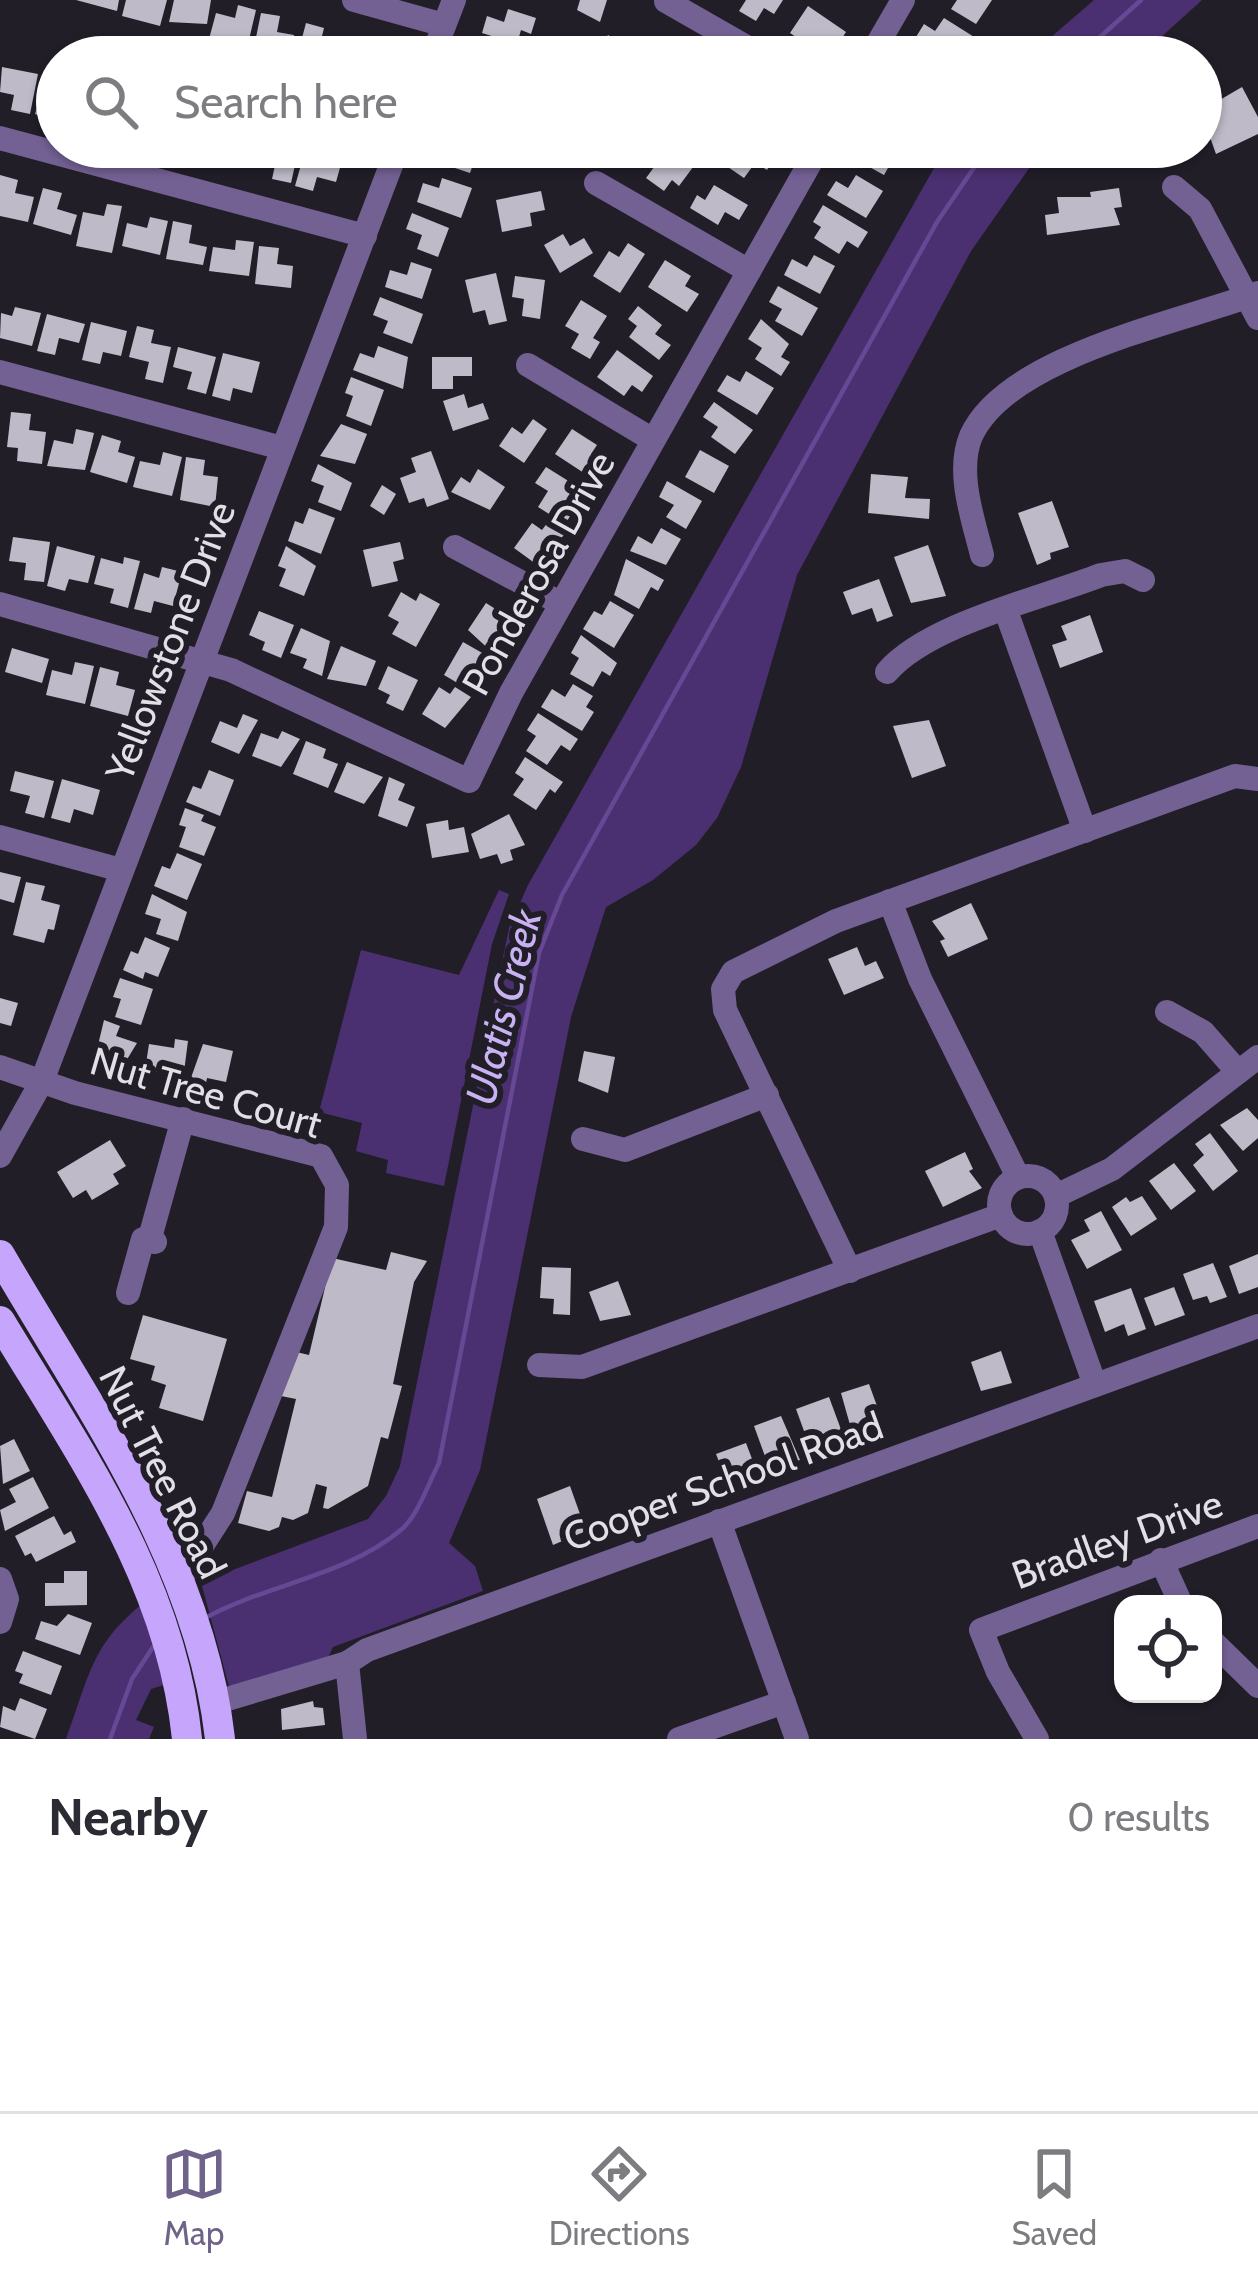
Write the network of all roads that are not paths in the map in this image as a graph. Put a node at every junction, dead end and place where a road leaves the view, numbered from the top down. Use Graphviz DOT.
graph roads {
  1 [pos="354,0"];
  2 [pos="454,0"];
  3 [pos="903,0"];
  4 [pos="666,1"];
  5 [pos="444,25"];
  6 [pos="440,36"];
  7 [pos="727,36"];
  8 [pos="882,36"];
  9 [pos="0,138"];
  10 [pos="36,148"];
  11 [pos="111,168"];
  12 [pos="390,168"];
  13 [pos="806,168"];
  14 [pos="596,183"];
  15 [pos="1174,187"];
  16 [pos="364,236"];
  17 [pos="748,271"];
  18 [pos="1255,302"];
  19 [pos="529,365"];
  20 [pos="0,372"];
  21 [pos="653,440"];
  22 [pos="282,448"];
  23 [pos="455,547"];
  24 [pos="982,554"];
  25 [pos="1143,580"];
  26 [pos="560,603"];
  27 [pos="0,604"];
  28 [pos="1006,611"];
  29 [pos="201,659"];
  30 [pos="887,672"];
  31 [pos="1258,779"];
  32 [pos="1085,831"];
  33 [pos="0,837"];
  34 [pos="121,870"];
  35 [pos="890,901"];
  36 [pos="1167,1012"];
  37 [pos="1248,1065"];
  38 [pos="0,1067"];
  39 [pos="42,1081"];
  40 [pos="767,1095"];
  41 [pos="183,1119"];
  42 [pos="583,1138"];
  43 [pos="0,1156"];
  44 [pos="1018,1177"];
  45 [pos="1056,1196"];
  46 [pos="1001,1215"];
  47 [pos="1040,1232"];
  48 [pos="0,1255"];
  49 [pos="850,1271"];
  50 [pos="128,1293"];
  51 [pos="0,1321"];
  52 [pos="1258,1326"];
  53 [pos="538,1365"];
  54 [pos="1095,1384"];
  55 [pos="718,1521"];
  56 [pos="1258,1526"];
  57 [pos="1161,1560"];
  58 [pos="0,1579"];
  59 [pos="175,1594"];
  60 [pos="1177,1595"];
  61 [pos="0,1622"];
  62 [pos="1222,1651"];
  63 [pos="189,1654"];
  64 [pos="347,1664"];
  65 [pos="1258,1686"];
  66 [pos="784,1702"];
  67 [pos="214,1703"];
  68 [pos="188,1739"];
  69 [pos="220,1739"];
  70 [pos="355,1739"];
  71 [pos="679,1739"];
  72 [pos="797,1739"];
  73 [pos="1037,1739"];
  1 -- 5 [label="street"];
  2 -- 5 [label="street"];
  3 -- 8 [label="street"];
  4 -- 7 [label="street"];
  5 -- 6 [label="street"];
  9 -- 10 [label="street"];
  11 -- 16 [label="street"];
  12 -- 16 [label="street, Yellowstone Drive"];
  13 -- 17 [label="street, Ponderosa Drive"];
  14 -- 17 [label="street"];
  15 -- 18 [label="street"];
  16 -- 22 [label="street, Yellowstone Drive"];
  17 -- 21 [label="street, Ponderosa Drive"];
  18 -- 24 [label="street"];
  19 -- 21 [label="street"];
  20 -- 22 [label="street"];
  21 -- 26 [label="street, Ponderosa Drive"];
  22 -- 29 [label="street, Yellowstone Drive"];
  23 -- 26 [label="street"];
  25 -- 28 [label="street"];
  26 -- 29 [label="street, Ponderosa Drive"];
  27 -- 29 [label="street"];
  28 -- 30 [label="street"];
  28 -- 32 [label="street"];
  29 -- 34 [label="street, Yellowstone Drive"];
  31 -- 32 [label="street"];
  32 -- 35 [label="street"];
  33 -- 34 [label="street"];
  34 -- 39 [label="street, Yellowstone Drive"];
  35 -- 40 [label="street"];
  35 -- 44 [label="street"];
  36 -- 37 [label="street"];
  37 -- 45 [label="street"];
  38 -- 39 [label="street"];
  39 -- 41 [label="street, Nut Tree Court"];
  39 -- 43 [label="street, Yellowstone Drive"];
  40 -- 42 [label="street"];
  40 -- 49 [label="street"];
  41 -- 50 [label="street"];
  41 -- 59 [label="street, Nut Tree Court"];
  44 -- 45 [label="street"];
  44 -- 46 [label="street"];
  45 -- 47 [label="street"];
  46 -- 47 [label="street"];
  46 -- 49 [label="street"];
  47 -- 54 [label="street"];
  48 -- 59 [label="main road, Nut Tree Road"];
  49 -- 53 [label="street"];
  51 -- 59 [label="main road, Nut Tree Road"];
  52 -- 54 [label="street, Cooper School Road"];
  54 -- 55 [label="street, Cooper School Road"];
  55 -- 64 [label="street, Cooper School Road"];
  55 -- 66 [label="street"];
  56 -- 57 [label="street, Bradley Drive"];
  57 -- 60 [label="street"];
  57 -- 73 [label="street, Bradley Drive"];
  58 -- 61 [label="street"];
  59 -- 63 [label="main road, Nut Tree Road"];
  62 -- 65 [label="street"];
  63 -- 67 [label="main road, Nut Tree Road"];
  63 -- 68 [label="main road, Nut Tree Road"];
  64 -- 67 [label="street, Cooper School Road"];
  64 -- 70 [label="street"];
  66 -- 71 [label="street"];
  66 -- 72 [label="street"];
  67 -- 69 [label="main road, Nut Tree Road"];
}
